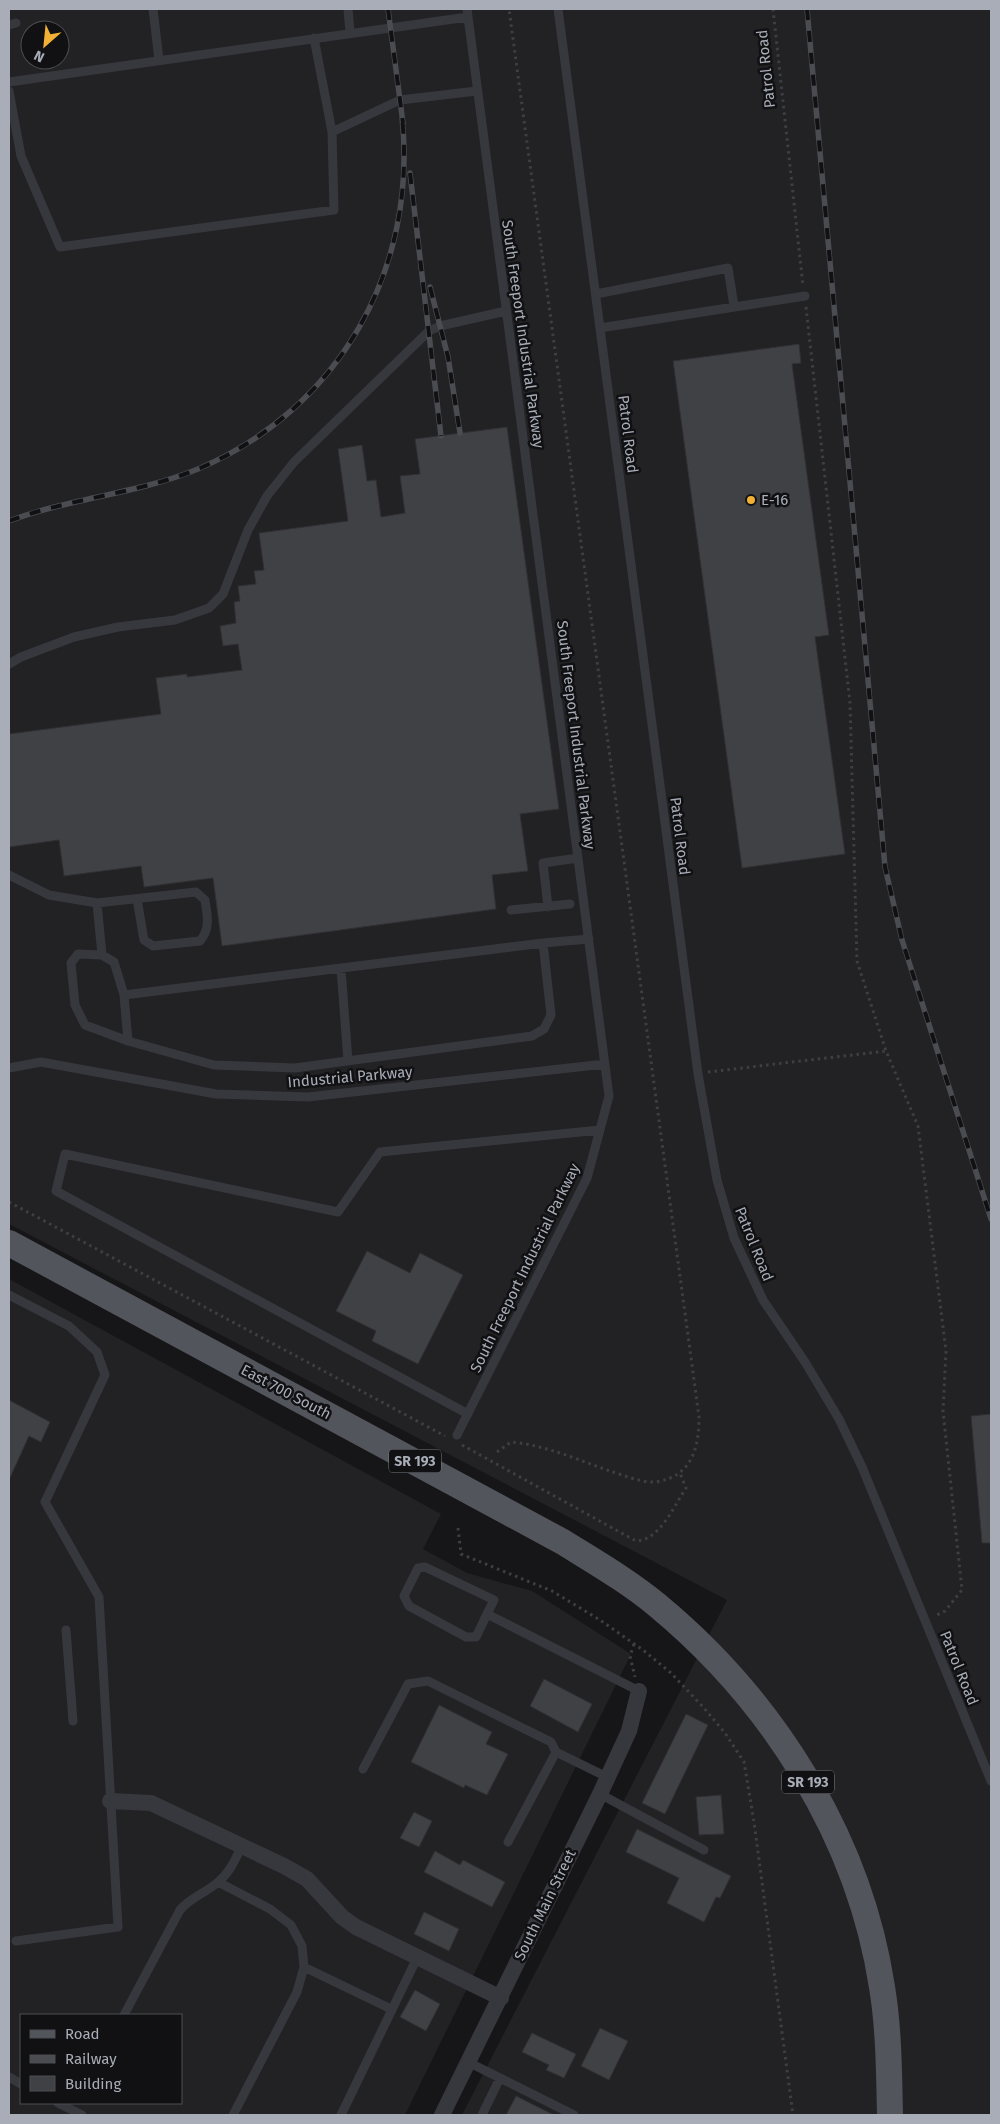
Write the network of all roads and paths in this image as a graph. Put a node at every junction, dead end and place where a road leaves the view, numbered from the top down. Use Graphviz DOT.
graph roads {
  1 [pos="153,9"];
  2 [pos="348,9"];
  3 [pos="509,9"];
  4 [pos="558,9"];
  5 [pos="773,9"];
  6 [pos="467,13"];
  7 [pos="350,32"];
  8 [pos="314,38"];
  9 [pos="159,60"];
  10 [pos="9,82"];
  11 [pos="9,91"];
  12 [pos="477,91"];
  13 [pos="332,132"];
  14 [pos="596,294"];
  15 [pos="805,296"];
  16 [pos="734,306"];
  17 [pos="506,311"];
  18 [pos="600,328"];
  19 [pos="9,664"];
  20 [pos="578,858"];
  21 [pos="9,875"];
  22 [pos="137,899"];
  23 [pos="97,903"];
  24 [pos="570,904"];
  25 [pos="548,906"];
  26 [pos="511,910"];
  27 [pos="589,939"];
  28 [pos="543,944"];
  29 [pos="102,955"];
  30 [pos="341,968"];
  31 [pos="124,994"];
  32 [pos="128,1041"];
  33 [pos="886,1051"];
  34 [pos="348,1061"];
  35 [pos="605,1064"];
  36 [pos="9,1068"];
  37 [pos="698,1074"];
  38 [pos="600,1130"];
  39 [pos="9,1202"];
  40 [pos="9,1243"];
  41 [pos="9,1295"];
  42 [pos="468,1414"];
  43 [pos="457,1435"];
  44 [pos="498,1452"];
  45 [pos="680,1473"];
  46 [pos="458,1528"];
  47 [pos="487,1614"];
  48 [pos="925,1621"];
  49 [pos="66,1630"];
  50 [pos="634,1644"];
  51 [pos="639,1691"];
  52 [pos="73,1722"];
  53 [pos="556,1752"];
  54 [pos="363,1769"];
  55 [pos="607,1777"];
  56 [pos="991,1780"];
  57 [pos="600,1794"];
  58 [pos="110,1801"];
  59 [pos="508,1842"];
  60 [pos="242,1846"];
  61 [pos="704,1850"];
  62 [pos="218,1882"];
  63 [pos="16,1941"];
  64 [pos="417,1958"];
  65 [pos="304,1967"];
  66 [pos="501,1998"];
  67 [pos="391,2009"];
  68 [pos="125,2014"];
  69 [pos="468,2062"];
  70 [pos="500,2078"];
  71 [pos="60,2104"];
  72 [pos="79,2114"];
  73 [pos="233,2115"];
  74 [pos="342,2115"];
  75 [pos="442,2115"];
  76 [pos="482,2115"];
  77 [pos="574,2115"];
  78 [pos="793,2115"];
  79 [pos="890,2115"];
  1 -- 9 [label="lane"];
  2 -- 7 [label="lane"];
  3 -- 45 [label="path"];
  4 -- 14 [label="lane, Patrol Road"];
  5 -- 15 [label="path, Patrol Road"];
  6 -- 7 [label="lane"];
  6 -- 12 [label="lane, South Freeport Industrial Parkway"];
  7 -- 8 [label="lane"];
  8 -- 9 [label="lane"];
  8 -- 13 [label="lane"];
  9 -- 10 [label="lane"];
  11 -- 13 [label="lane"];
  12 -- 13 [label="lane"];
  12 -- 17 [label="lane, South Freeport Industrial Parkway"];
  14 -- 16 [label="lane"];
  14 -- 18 [label="lane, Patrol Road"];
  15 -- 16 [label="lane"];
  15 -- 33 [label="path, Patrol Road"];
  16 -- 18 [label="lane"];
  17 -- 19 [label="lane"];
  17 -- 20 [label="lane, South Freeport Industrial Parkway"];
  18 -- 37 [label="lane, Patrol Road"];
  20 -- 25 [label="lane"];
  20 -- 27 [label="lane, South Freeport Industrial Parkway"];
  21 -- 23 [label="lane"];
  22 -- 22 [label="lane"];
  22 -- 23 [label="lane"];
  23 -- 29 [label="lane"];
  24 -- 25 [label="lane"];
  25 -- 26 [label="lane"];
  27 -- 28 [label="lane"];
  27 -- 35 [label="lane, South Freeport Industrial Parkway"];
  28 -- 30 [label="lane"];
  28 -- 34 [label="lane"];
  29 -- 31 [label="lane"];
  29 -- 32 [label="lane"];
  30 -- 31 [label="lane"];
  30 -- 34 [label="lane"];
  31 -- 32 [label="lane"];
  32 -- 34 [label="lane"];
  33 -- 37 [label="path"];
  33 -- 48 [label="path, Patrol Road"];
  35 -- 36 [label="lane, Industrial Parkway"];
  35 -- 38 [label="lane, South Freeport Industrial Parkway"];
  37 -- 48 [label="lane, Patrol Road"];
  38 -- 42 [label="lane, South Freeport Industrial Parkway"];
  38 -- 42 [label="lane"];
  39 -- 45 [label="path"];
  40 -- 79 [label="main road, East 700 South / SR 193"];
  41 -- 58 [label="lane"];
  42 -- 43 [label="lane, South Freeport Industrial Parkway"];
  44 -- 45 [label="path"];
  46 -- 50 [label="path"];
  47 -- 47 [label="lane"];
  47 -- 51 [label="lane"];
  48 -- 56 [label="lane, Patrol Road"];
  49 -- 52 [label="lane"];
  50 -- 51 [label="path"];
  50 -- 78 [label="path"];
  51 -- 55 [label="street, South Main Street"];
  53 -- 54 [label="lane"];
  53 -- 55 [label="lane"];
  53 -- 59 [label="lane"];
  55 -- 57 [label="street, South Main Street"];
  57 -- 61 [label="lane"];
  57 -- 66 [label="street, South Main Street"];
  58 -- 60 [label="street"];
  58 -- 63 [label="lane"];
  60 -- 62 [label="lane"];
  60 -- 64 [label="street"];
  62 -- 65 [label="lane"];
  62 -- 68 [label="lane"];
  64 -- 66 [label="street"];
  64 -- 67 [label="lane"];
  65 -- 67 [label="lane"];
  65 -- 73 [label="lane"];
  66 -- 69 [label="street, South Main Street"];
  67 -- 74 [label="lane"];
  69 -- 70 [label="lane"];
  69 -- 75 [label="street, South Main Street"];
  70 -- 76 [label="lane"];
  70 -- 77 [label="lane"];
  71 -- 72 [label="lane"];
}
